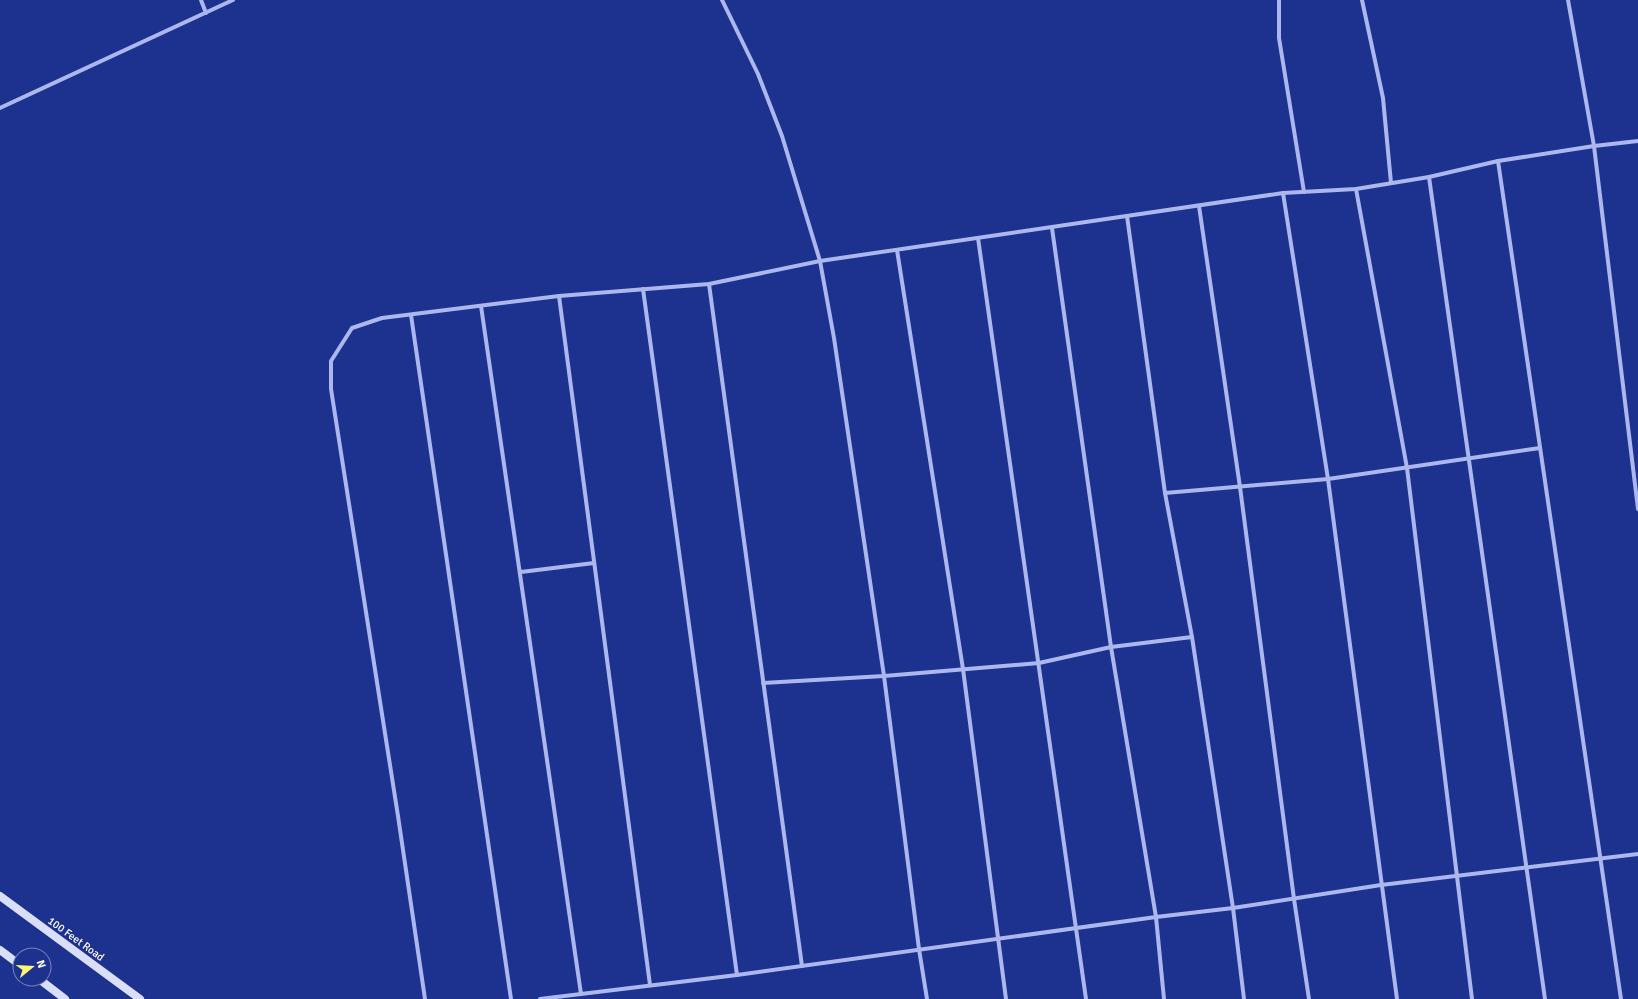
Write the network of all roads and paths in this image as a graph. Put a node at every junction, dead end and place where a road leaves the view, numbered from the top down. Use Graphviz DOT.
graph roads {
  1 [pos="202,0"];
  2 [pos="234,0"];
  3 [pos="722,0"];
  4 [pos="1279,0"];
  5 [pos="1362,0"];
  6 [pos="1568,0"];
  7 [pos="206,13"];
  8 [pos="0,108"];
  9 [pos="1638,141"];
  10 [pos="1594,146"];
  11 [pos="1498,162"];
  12 [pos="1429,178"];
  13 [pos="1391,184"];
  14 [pos="1356,189"];
  15 [pos="1304,192"];
  16 [pos="1283,193"];
  17 [pos="1199,206"];
  18 [pos="1127,216"];
  19 [pos="1052,228"];
  20 [pos="978,238"];
  21 [pos="897,250"];
  22 [pos="820,261"];
  23 [pos="710,284"];
  24 [pos="643,288"];
  25 [pos="559,296"];
  26 [pos="481,306"];
  27 [pos="411,315"];
  28 [pos="1540,448"];
  29 [pos="1469,458"];
  30 [pos="1407,468"];
  31 [pos="1328,479"];
  32 [pos="1240,487"];
  33 [pos="1165,493"];
  34 [pos="1638,509"];
  35 [pos="594,563"];
  36 [pos="520,570"];
  37 [pos="1192,637"];
  38 [pos="1111,647"];
  39 [pos="1039,663"];
  40 [pos="963,669"];
  41 [pos="884,676"];
  42 [pos="763,683"];
  43 [pos="1638,854"];
  44 [pos="1600,859"];
  45 [pos="1528,868"];
  46 [pos="1456,876"];
  47 [pos="1381,885"];
  48 [pos="0,896"];
  49 [pos="1294,899"];
  50 [pos="1233,908"];
  51 [pos="1156,917"];
  52 [pos="1077,928"];
  53 [pos="998,939"];
  54 [pos="0,950"];
  55 [pos="919,950"];
  56 [pos="12,959"];
  57 [pos="802,966"];
  58 [pos="737,975"];
  59 [pos="650,985"];
  60 [pos="49,987"];
  61 [pos="581,994"];
  62 [pos="65,999"];
  63 [pos="140,999"];
  64 [pos="425,999"];
  65 [pos="511,999"];
  66 [pos="540,999"];
  67 [pos="927,999"];
  68 [pos="1006,999"];
  69 [pos="1086,999"];
  70 [pos="1164,999"];
  71 [pos="1244,999"];
  72 [pos="1309,999"];
  73 [pos="1397,999"];
  74 [pos="1472,999"];
  75 [pos="1545,999"];
  76 [pos="1621,999"];
  1 -- 7 [label="street"];
  2 -- 7 [label="street"];
  3 -- 22 [label="street"];
  4 -- 15 [label="street"];
  5 -- 13 [label="street"];
  6 -- 10 [label="street"];
  7 -- 8 [label="street"];
  9 -- 10 [label="street"];
  10 -- 11 [label="street"];
  10 -- 34 [label="street"];
  11 -- 12 [label="street"];
  11 -- 28 [label="street"];
  12 -- 13 [label="street"];
  12 -- 29 [label="street"];
  13 -- 14 [label="street"];
  14 -- 15 [label="street"];
  14 -- 30 [label="street"];
  15 -- 16 [label="street"];
  16 -- 17 [label="street"];
  16 -- 31 [label="street"];
  17 -- 18 [label="street"];
  17 -- 32 [label="street"];
  18 -- 19 [label="street"];
  18 -- 33 [label="street"];
  19 -- 20 [label="street"];
  19 -- 38 [label="street"];
  20 -- 21 [label="street"];
  20 -- 39 [label="street"];
  21 -- 22 [label="street"];
  21 -- 40 [label="street"];
  22 -- 23 [label="street"];
  22 -- 41 [label="street"];
  23 -- 24 [label="street"];
  23 -- 42 [label="street"];
  24 -- 25 [label="street"];
  24 -- 58 [label="street"];
  25 -- 26 [label="street"];
  25 -- 35 [label="street"];
  26 -- 27 [label="street"];
  26 -- 36 [label="street"];
  27 -- 64 [label="street"];
  27 -- 65 [label="street"];
  28 -- 29 [label="street"];
  28 -- 44 [label="street"];
  29 -- 30 [label="street"];
  29 -- 45 [label="street"];
  30 -- 31 [label="street"];
  30 -- 46 [label="street"];
  31 -- 32 [label="street"];
  31 -- 47 [label="street"];
  32 -- 33 [label="street"];
  32 -- 49 [label="street"];
  33 -- 37 [label="street"];
  35 -- 36 [label="street"];
  35 -- 59 [label="street"];
  36 -- 61 [label="street"];
  37 -- 38 [label="street"];
  37 -- 50 [label="street"];
  38 -- 39 [label="street"];
  38 -- 51 [label="street"];
  39 -- 40 [label="street"];
  39 -- 52 [label="street"];
  40 -- 41 [label="street"];
  40 -- 53 [label="street"];
  41 -- 42 [label="street"];
  41 -- 55 [label="street"];
  42 -- 57 [label="street"];
  43 -- 44 [label="street"];
  44 -- 45 [label="street"];
  44 -- 76 [label="street"];
  45 -- 46 [label="street"];
  45 -- 75 [label="street"];
  46 -- 47 [label="street"];
  46 -- 74 [label="street"];
  47 -- 49 [label="street"];
  47 -- 73 [label="street"];
  48 -- 63 [label="main road, 100 Feet Road"];
  49 -- 50 [label="street"];
  49 -- 72 [label="street"];
  50 -- 51 [label="street"];
  50 -- 71 [label="street"];
  51 -- 52 [label="street"];
  51 -- 70 [label="street"];
  52 -- 53 [label="street"];
  52 -- 69 [label="street"];
  53 -- 55 [label="street"];
  53 -- 68 [label="street"];
  54 -- 56 [label="main road"];
  55 -- 57 [label="street"];
  55 -- 67 [label="street"];
  57 -- 58 [label="street"];
  58 -- 59 [label="street"];
  59 -- 61 [label="street"];
  60 -- 62 [label="main road"];
  61 -- 66 [label="street"];
}
